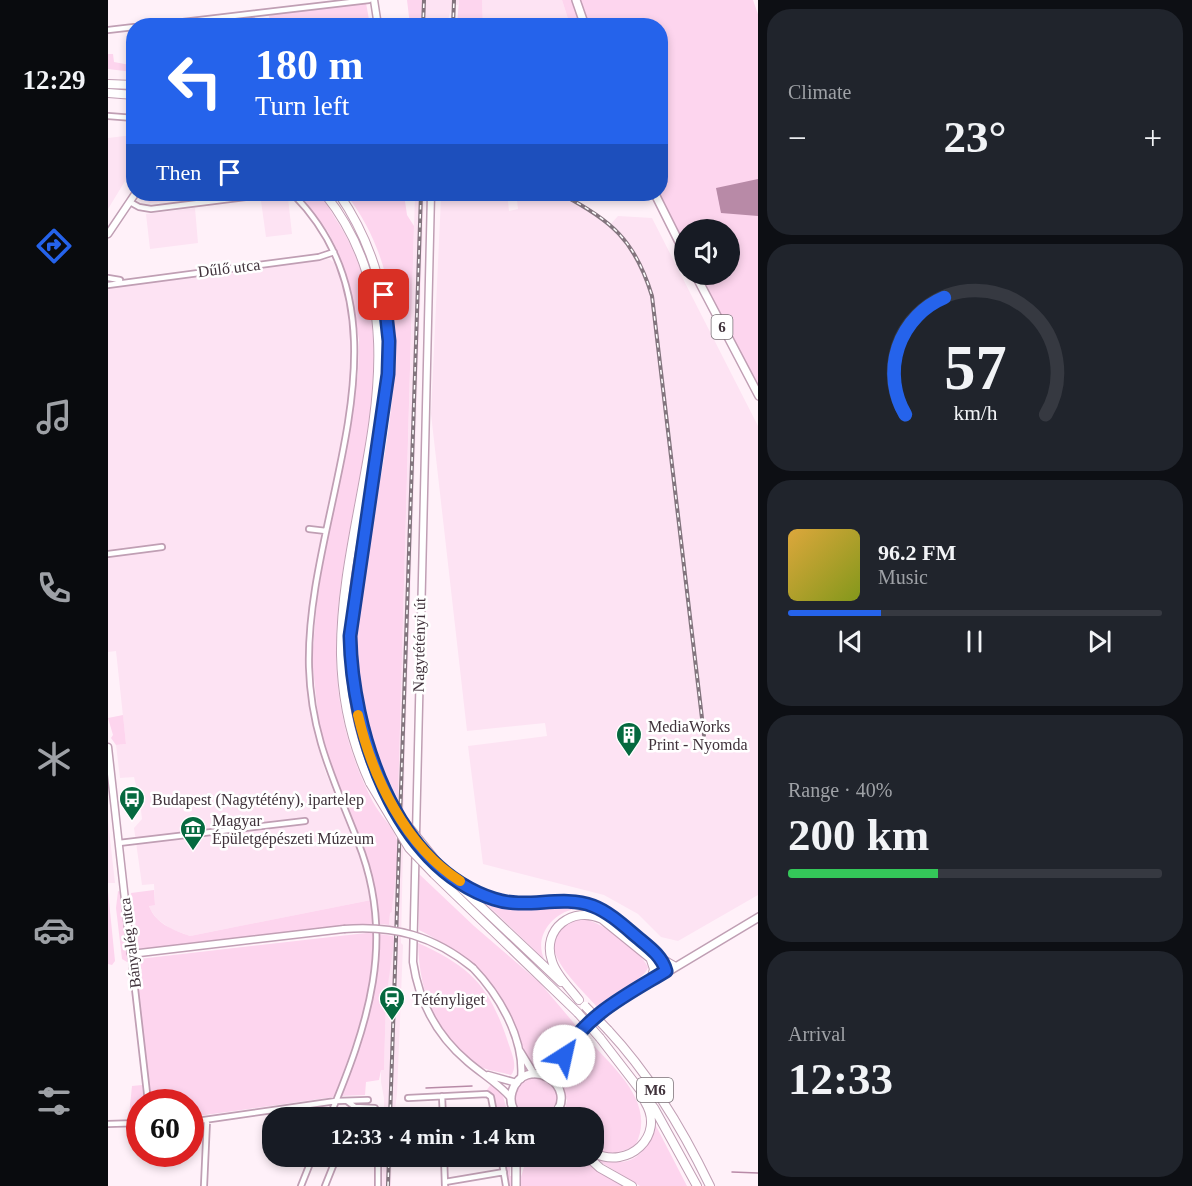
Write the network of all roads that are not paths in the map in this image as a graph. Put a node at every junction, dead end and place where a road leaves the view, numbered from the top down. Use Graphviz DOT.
graph roads {
  1 [pos="369,0"];
  2 [pos="374,0"];
  3 [pos="576,0"];
  4 [pos="217,18"];
  5 [pos="377,18"];
  6 [pos="582,18"];
  7 [pos="126,28"];
  8 [pos="108,30"];
  9 [pos="108,84"];
  10 [pos="126,85"];
  11 [pos="108,93"];
  12 [pos="126,94"];
  13 [pos="108,116"];
  14 [pos="126,117"];
  15 [pos="210,201"];
  16 [pos="299,201"];
  17 [pos="330,201"];
  18 [pos="343,201"];
  19 [pos="432,201"];
  20 [pos="658,201"];
  21 [pos="130,202"];
  22 [pos="674,232"];
  23 [pos="108,234"];
  24 [pos="334,252"];
  25 [pos="108,278"];
  26 [pos="123,281"];
  27 [pos="108,285"];
  28 [pos="701,285"];
  29 [pos="758,394"];
  30 [pos="309,529"];
  31 [pos="326,531"];
  32 [pos="162,547"];
  33 [pos="108,554"];
  34 [pos="108,747"];
  35 [pos="305,821"];
  36 [pos="119,843"];
  37 [pos="442,869"];
  38 [pos="758,918"];
  39 [pos="131,954"];
  40 [pos="661,958"];
  41 [pos="650,959"];
  42 [pos="674,966"];
  43 [pos="666,971"];
  44 [pos="651,980"];
  45 [pos="582,1003"];
  46 [pos="516,1043"];
  47 [pos="570,1043"];
  48 [pos="626,1069"];
  49 [pos="482,1073"];
  50 [pos="537,1074"];
  51 [pos="519,1081"];
  52 [pos="554,1081"];
  53 [pos="147,1089"];
  54 [pos="442,1096"];
  55 [pos="408,1098"];
  56 [pos="511,1098"];
  57 [pos="368,1100"];
  58 [pos="336,1101"];
  59 [pos="347,1101"];
  60 [pos="334,1107"];
  61 [pos="355,1107"];
  62 [pos="442,1107"];
  63 [pos="492,1107"];
  64 [pos="513,1107"];
  65 [pos="559,1107"];
  66 [pos="204,1120"];
  67 [pos="207,1120"];
  68 [pos="126,1123"];
  69 [pos="108,1124"];
  70 [pos="604,1156"];
  71 [pos="309,1167"];
  72 [pos="333,1167"];
  73 [pos="378,1167"];
  74 [pos="444,1167"];
  75 [pos="503,1167"];
  76 [pos="517,1167"];
  77 [pos="599,1167"];
  78 [pos="504,1172"];
  79 [pos="445,1184"];
  80 [pos="204,1186"];
  81 [pos="301,1186"];
  82 [pos="325,1186"];
  83 [pos="378,1186"];
  84 [pos="506,1186"];
  85 [pos="516,1186"];
  86 [pos="632,1186"];
  87 [pos="697,1186"];
  88 [pos="710,1186"];
  1 -- 4 [label="street"];
  2 -- 5 [label="main road"];
  3 -- 6 [label="main road"];
  7 -- 8 [label="street"];
  9 -- 10 [label="highway"];
  11 -- 12 [label="highway"];
  13 -- 14 [label="street"];
  15 -- 21 [label="street"];
  16 -- 24 [label="street"];
  17 -- 48 [label="highway, M6, bridge"];
  18 -- 37 [label="highway, M6, bridge"];
  19 -- 49 [label="main road, Nagytétényi út"];
  20 -- 22 [label="main road"];
  21 -- 23 [label="main road"];
  24 -- 26 [label="street, Dűlő utca"];
  24 -- 31 [label="street"];
  25 -- 26 [label="street, Dűlő utca"];
  26 -- 27 [label="street, Dűlő utca"];
  28 -- 29 [label="main road, 6"];
  30 -- 31 [label="street"];
  31 -- 58 [label="street"];
  32 -- 33 [label="street"];
  34 -- 36 [label="main road, Bányalég utca"];
  35 -- 36 [label="street"];
  36 -- 39 [label="main road, Bányalég utca"];
  37 -- 40 [label="highway"];
  37 -- 45 [label="highway, M6"];
  38 -- 42 [label="main road"];
  39 -- 46 [label="main road, bridge"];
  39 -- 53 [label="street, Bányalég utca"];
  40 -- 42 [label="highway"];
  40 -- 43 [label="highway"];
  41 -- 43 [label="highway"];
  41 -- 44 [label="highway"];
  41 -- 45 [label="highway"];
  42 -- 43 [label="main road"];
  43 -- 44 [label="main road"];
  44 -- 47 [label="main road"];
  45 -- 88 [label="highway, M6, bridge"];
  46 -- 50 [label="main road"];
  46 -- 51 [label="main road"];
  47 -- 50 [label="main road"];
  47 -- 52 [label="main road"];
  48 -- 70 [label="highway"];
  48 -- 87 [label="highway, M6"];
  49 -- 51 [label="main road, Nagytétényi út"];
  49 -- 56 [label="main road, Nagytétényi út"];
  50 -- 51 [label="main road"];
  50 -- 52 [label="main road"];
  51 -- 56 [label="main road"];
  52 -- 65 [label="main road"];
  54 -- 55 [label="street"];
  54 -- 62 [label="street"];
  54 -- 63 [label="street"];
  56 -- 64 [label="main road"];
  57 -- 59 [label="street"];
  58 -- 59 [label="street"];
  58 -- 60 [label="street"];
  58 -- 67 [label="street"];
  59 -- 61 [label="street"];
  66 -- 67 [label="street"];
  67 -- 80 [label="street"];
  68 -- 69 [label="street"];
  71 -- 81 [label="street"];
  72 -- 82 [label="street"];
  73 -- 83 [label="street"];
  74 -- 79 [label="street"];
  75 -- 78 [label="street"];
  76 -- 85 [label="main road"];
  77 -- 86 [label="highway"];
  78 -- 79 [label="street"];
  78 -- 84 [label="street"];
}
